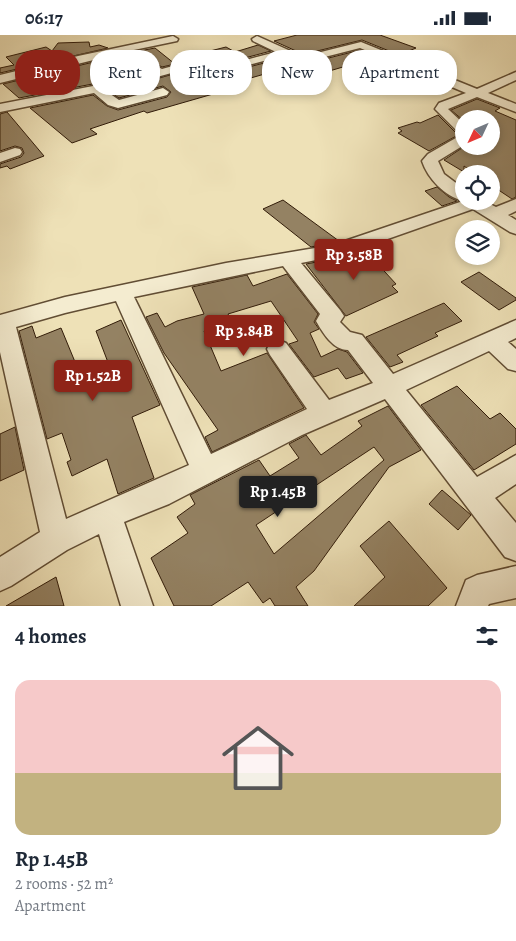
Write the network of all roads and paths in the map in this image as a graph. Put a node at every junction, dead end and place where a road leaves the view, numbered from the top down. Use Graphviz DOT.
graph roads {
  1 [pos="173,39"];
  2 [pos="257,39"];
  3 [pos="119,50"];
  4 [pos="281,50"];
  5 [pos="332,52"];
  6 [pos="262,58"];
  7 [pos="15,67"];
  8 [pos="0,68"];
  9 [pos="15,71"];
  10 [pos="161,73"];
  11 [pos="516,76"];
  12 [pos="0,79"];
  13 [pos="90,90"];
  14 [pos="163,92"];
  15 [pos="160,93"];
  16 [pos="477,93"];
  17 [pos="49,95"];
  18 [pos="104,95"];
  19 [pos="151,95"];
  20 [pos="52,98"];
  21 [pos="0,108"];
  22 [pos="516,108"];
  23 [pos="455,124"];
  24 [pos="455,144"];
  25 [pos="15,152"];
  26 [pos="0,158"];
  27 [pos="455,190"];
  28 [pos="516,204"];
  29 [pos="455,206"];
  30 [pos="488,210"];
  31 [pos="496,214"];
  32 [pos="516,228"];
  33 [pos="289,261"];
  34 [pos="122,292"];
  35 [pos="2,323"];
  36 [pos="516,328"];
  37 [pos="491,340"];
  38 [pos="278,349"];
  39 [pos="516,362"];
  40 [pos="390,387"];
  41 [pos="324,413"];
  42 [pos="516,469"];
  43 [pos="205,471"];
  44 [pos="474,495"];
  45 [pos="108,515"];
  46 [pos="56,539"];
  47 [pos="516,546"];
  48 [pos="0,575"];
  49 [pos="516,582"];
  50 [pos="138,606"];
  51 [pos="472,606"];
  1 -- 3 [label="street"];
  2 -- 4 [label="street"];
  5 -- 16 [label="street"];
  6 -- 10 [label="street"];
  7 -- 8 [label="street"];
  9 -- 12 [label="street"];
  11 -- 16 [label="street"];
  13 -- 20 [label="street"];
  14 -- 15 [label="street"];
  16 -- 22 [label="street"];
  16 -- 23 [label="street"];
  17 -- 20 [label="street"];
  18 -- 19 [label="street"];
  20 -- 21 [label="street"];
  24 -- 27 [label="street"];
  25 -- 26 [label="street"];
  28 -- 31 [label="street"];
  29 -- 33 [label="street"];
  30 -- 31 [label="street"];
  31 -- 32 [label="street"];
  33 -- 34 [label="street"];
  33 -- 40 [label="street"];
  34 -- 35 [label="street"];
  34 -- 43 [label="street"];
  35 -- 46 [label="street"];
  36 -- 37 [label="street"];
  37 -- 39 [label="street"];
  37 -- 40 [label="street"];
  38 -- 41 [label="street"];
  40 -- 41 [label="street"];
  40 -- 44 [label="street"];
  41 -- 43 [label="street"];
  42 -- 44 [label="street"];
  43 -- 45 [label="street"];
  44 -- 47 [label="street"];
  45 -- 46 [label="street"];
  45 -- 50 [label="street"];
  46 -- 48 [label="street"];
  49 -- 51 [label="street"];
}
